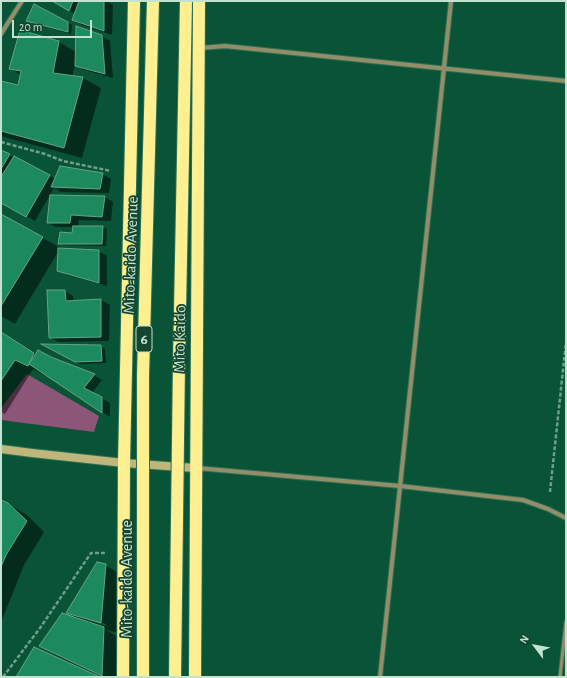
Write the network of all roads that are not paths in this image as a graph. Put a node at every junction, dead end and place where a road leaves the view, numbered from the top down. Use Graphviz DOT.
graph roads {
  1 [pos="22,1"];
  2 [pos="134,1"];
  3 [pos="153,1"];
  4 [pos="186,1"];
  5 [pos="199,1"];
  6 [pos="451,1"];
  7 [pos="1,34"];
  8 [pos="199,48"];
  9 [pos="444,69"];
  10 [pos="566,81"];
  11 [pos="1,449"];
  12 [pos="124,463"];
  13 [pos="195,468"];
  14 [pos="400,486"];
  15 [pos="566,518"];
  16 [pos="566,622"];
  17 [pos="123,677"];
  18 [pos="143,677"];
  19 [pos="175,677"];
  20 [pos="195,677"];
  21 [pos="380,677"];
  22 [pos="560,677"];
  1 -- 7 [label="street"];
  2 -- 12 [label="highway, Mito-kaido Avenue / 6"];
  3 -- 18 [label="highway, Mito-kaido Avenue / 6, bridge"];
  4 -- 19 [label="highway, bridge"];
  5 -- 8 [label="highway, Mito Kaido"];
  6 -- 9 [label="street"];
  8 -- 9 [label="street"];
  8 -- 13 [label="highway, Mito Kaido"];
  9 -- 10 [label="street"];
  9 -- 14 [label="street"];
  11 -- 12 [label="street"];
  12 -- 13 [label="street"];
  12 -- 17 [label="highway, Mito-kaido Avenue / 6"];
  13 -- 14 [label="street"];
  13 -- 20 [label="highway, Mito Kaido"];
  14 -- 15 [label="street"];
  14 -- 21 [label="street"];
  16 -- 22 [label="lane"];
}
